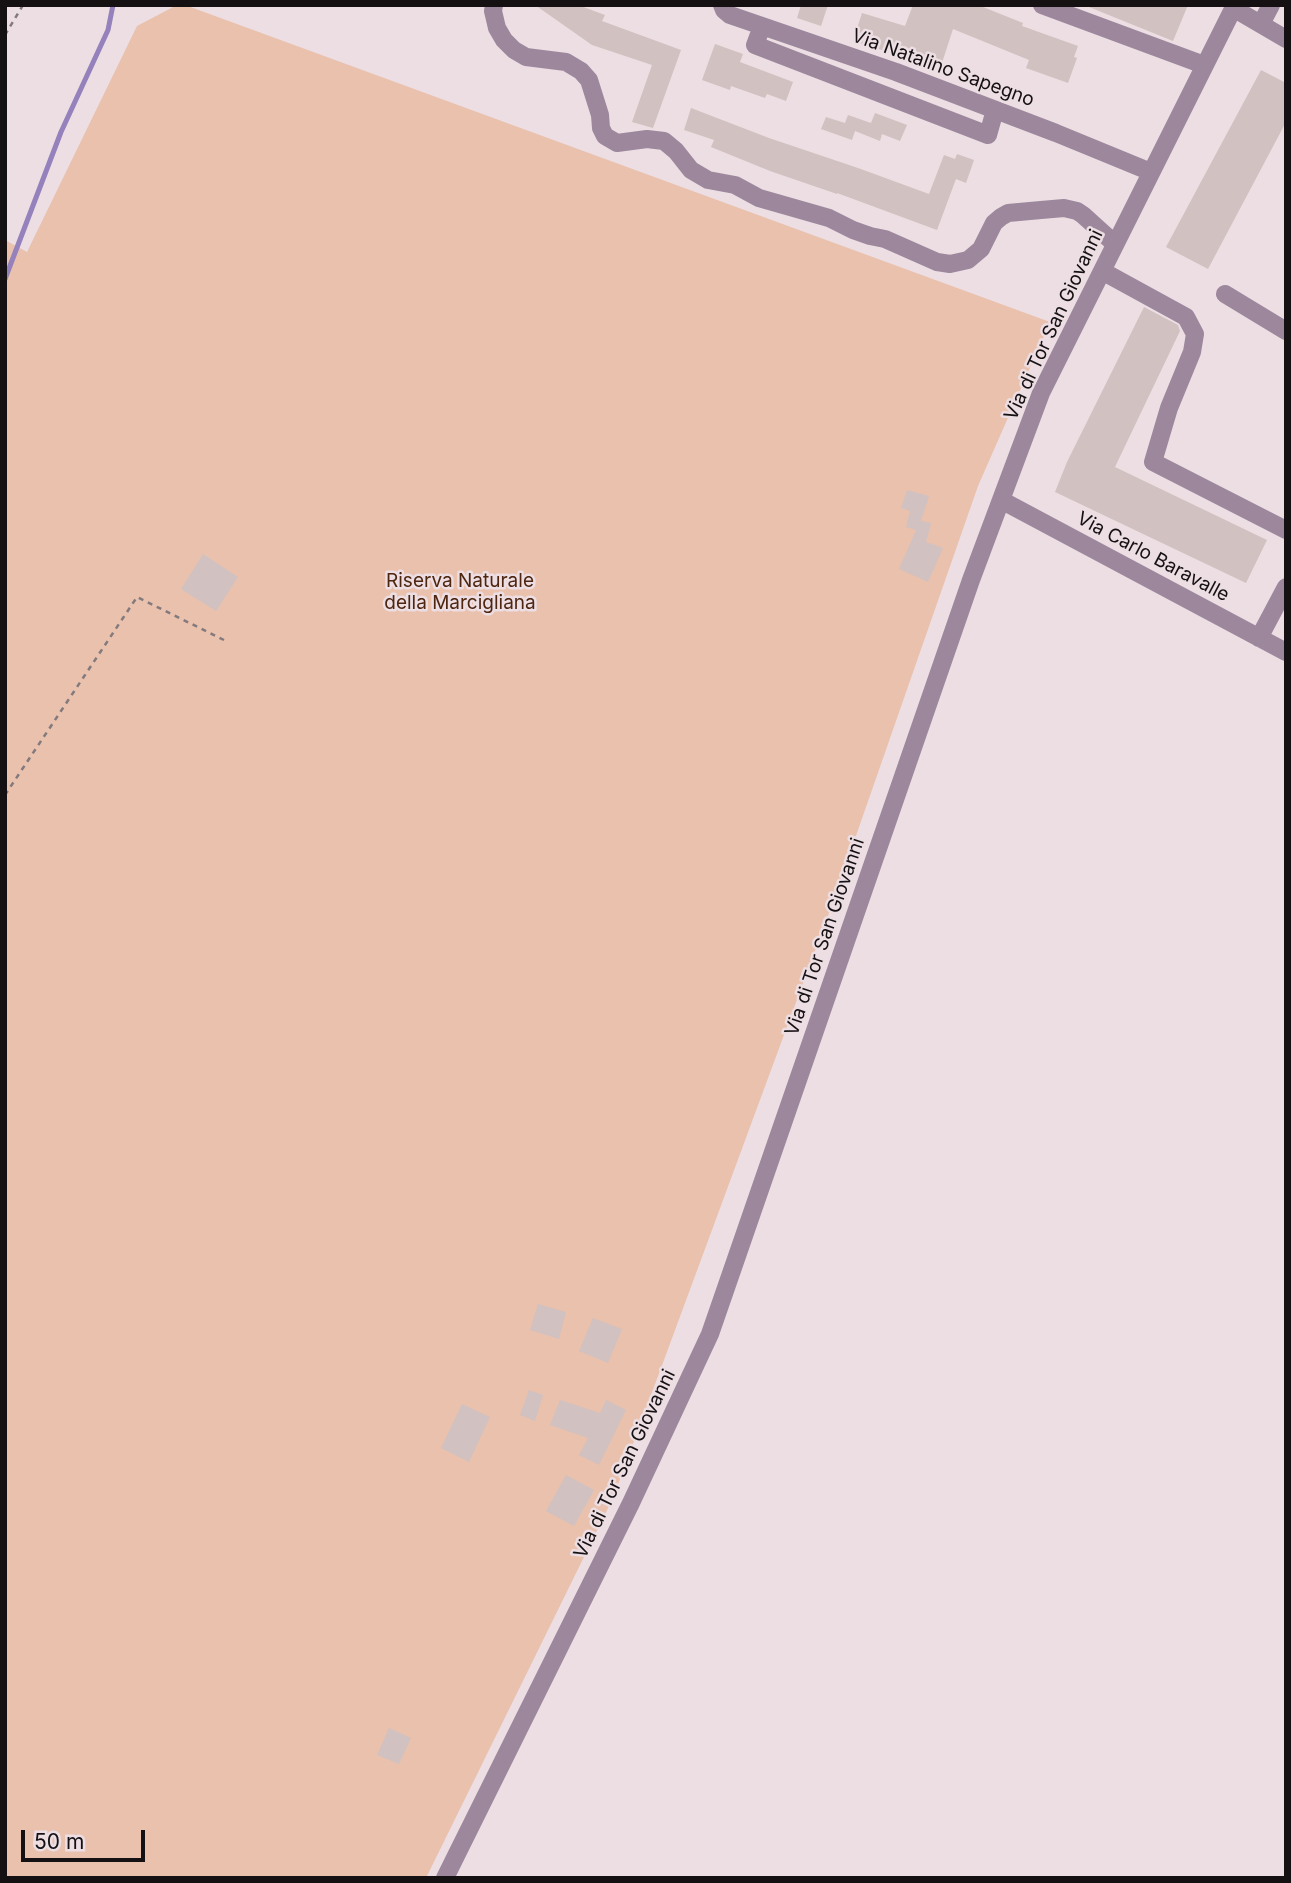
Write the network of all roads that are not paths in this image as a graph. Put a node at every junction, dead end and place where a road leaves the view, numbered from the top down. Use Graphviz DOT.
graph roads {
  1 [pos="494,5"];
  2 [pos="722,5"];
  3 [pos="1042,5"];
  4 [pos="1271,5"];
  5 [pos="1234,7"];
  6 [pos="1261,24"];
  7 [pos="762,26"];
  8 [pos="1286,39"];
  9 [pos="1204,65"];
  10 [pos="995,110"];
  11 [pos="1151,172"];
  12 [pos="1115,244"];
  13 [pos="1102,271"];
  14 [pos="1226,294"];
  15 [pos="1286,331"];
  16 [pos="1001,500"];
  17 [pos="1286,530"];
  18 [pos="1286,587"];
  19 [pos="1259,638"];
  20 [pos="1286,652"];
  21 [pos="445,1878"];
  1 -- 12 [label="street"];
  2 -- 7 [label="street, Via Natalino Sapegno"];
  3 -- 9 [label="street"];
  4 -- 6 [label="street"];
  5 -- 6 [label="street"];
  5 -- 9 [label="street, Via di Tor San Giovanni"];
  6 -- 8 [label="street"];
  7 -- 10 [label="street, Via Natalino Sapegno"];
  7 -- 10 [label="street"];
  9 -- 11 [label="street, Via di Tor San Giovanni"];
  10 -- 11 [label="street, Via Natalino Sapegno"];
  11 -- 12 [label="street, Via di Tor San Giovanni"];
  12 -- 13 [label="street, Via di Tor San Giovanni"];
  13 -- 16 [label="street, Via di Tor San Giovanni"];
  13 -- 17 [label="street"];
  14 -- 15 [label="street"];
  16 -- 19 [label="street, Via Carlo Baravalle"];
  16 -- 21 [label="street, Via di Tor San Giovanni"];
  18 -- 19 [label="street"];
  19 -- 20 [label="street, Via Carlo Baravalle"];
}
